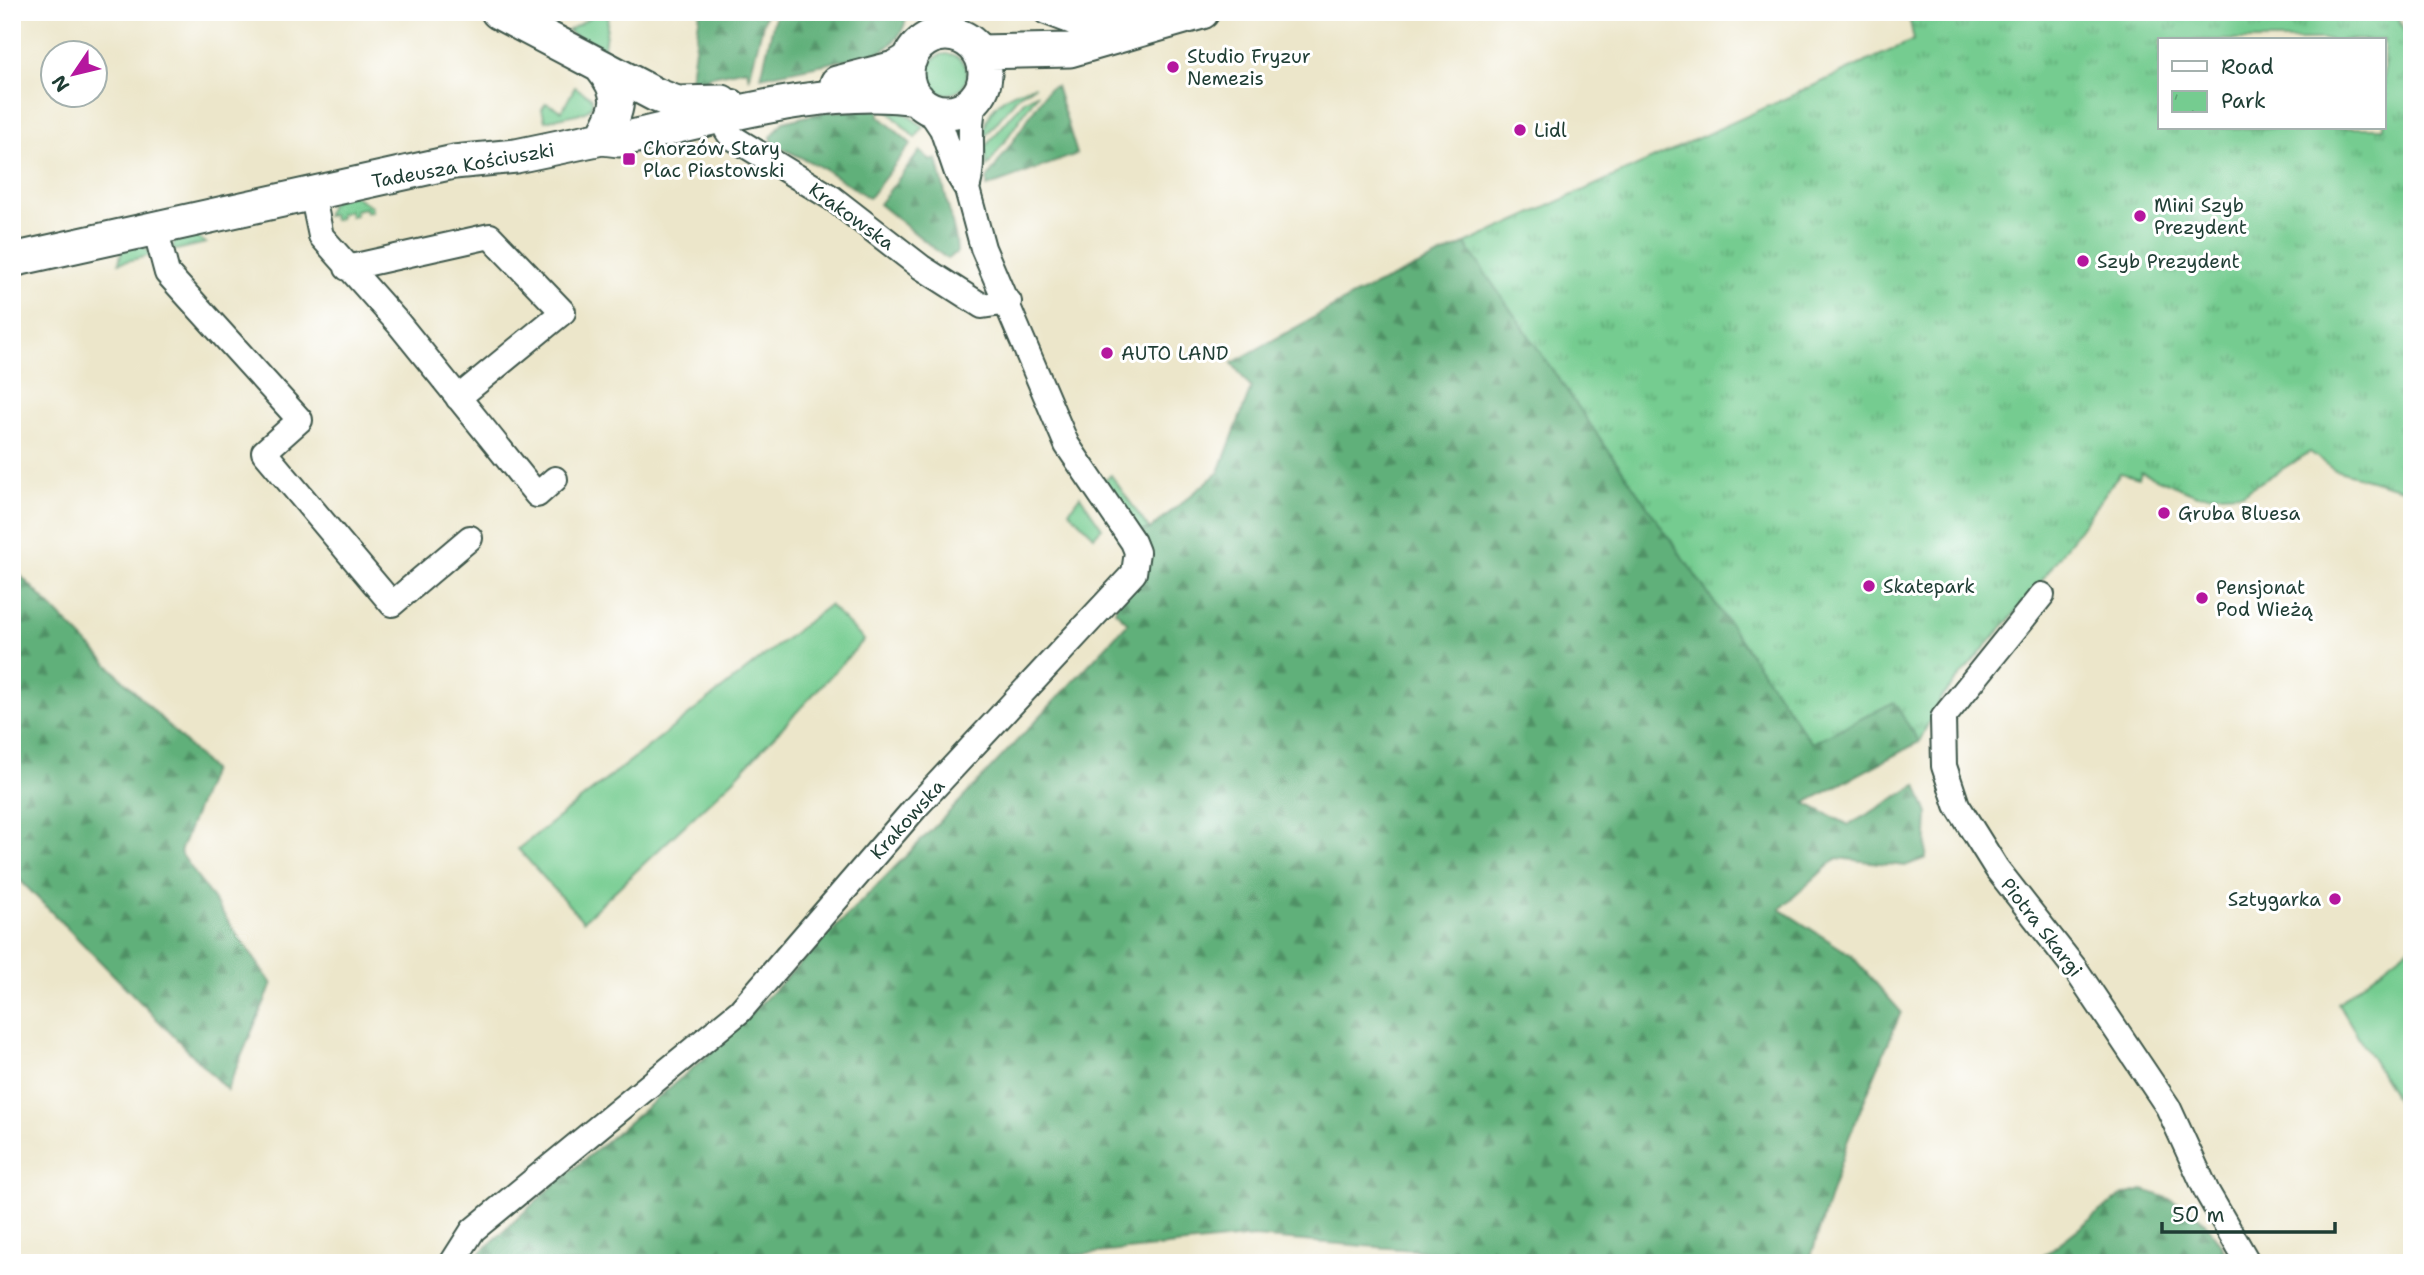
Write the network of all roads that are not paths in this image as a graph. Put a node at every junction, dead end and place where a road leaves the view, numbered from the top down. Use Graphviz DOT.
graph roads {
  1 [pos="498,12"];
  2 [pos="1046,12"];
  3 [pos="1202,12"];
  4 [pos="963,33"];
  5 [pos="919,38"];
  6 [pos="1115,38"];
  7 [pos="1070,50"];
  8 [pos="601,68"];
  9 [pos="978,95"];
  10 [pos="922,103"];
  11 [pos="729,107"];
  12 [pos="602,138"];
  13 [pos="967,188"];
  14 [pos="312,193"];
  15 [pos="155,228"];
  16 [pos="12,260"];
  17 [pos="347,268"];
  18 [pos="1009,302"];
  19 [pos="458,398"];
  20 [pos="555,479"];
  21 [pos="470,538"];
  22 [pos="2042,595"];
  23 [pos="452,1263"];
  24 [pos="2248,1263"];
  1 -- 8 [label="street"];
  2 -- 6 [label="street"];
  3 -- 6 [label="street"];
  4 -- 5 [label="street"];
  4 -- 7 [label="street"];
  4 -- 9 [label="street"];
  5 -- 10 [label="street"];
  5 -- 11 [label="street, Tadeusza Kościuszki"];
  6 -- 7 [label="street"];
  7 -- 9 [label="street"];
  8 -- 11 [label="street"];
  8 -- 12 [label="street"];
  9 -- 10 [label="street"];
  9 -- 13 [label="street, Krakowska"];
  10 -- 11 [label="street, Tadeusza Kościuszki"];
  10 -- 13 [label="street, Krakowska"];
  11 -- 12 [label="street, Tadeusza Kościuszki"];
  11 -- 18 [label="street, Krakowska"];
  12 -- 14 [label="street, Tadeusza Kościuszki"];
  13 -- 18 [label="street, Krakowska"];
  14 -- 15 [label="street, Tadeusza Kościuszki"];
  14 -- 17 [label="street"];
  15 -- 16 [label="street, Tadeusza Kościuszki"];
  15 -- 21 [label="street"];
  17 -- 19 [label="street"];
  17 -- 19 [label="street"];
  18 -- 23 [label="street, Krakowska"];
  19 -- 20 [label="street"];
  22 -- 24 [label="street, Piotra Skargi"];
}
